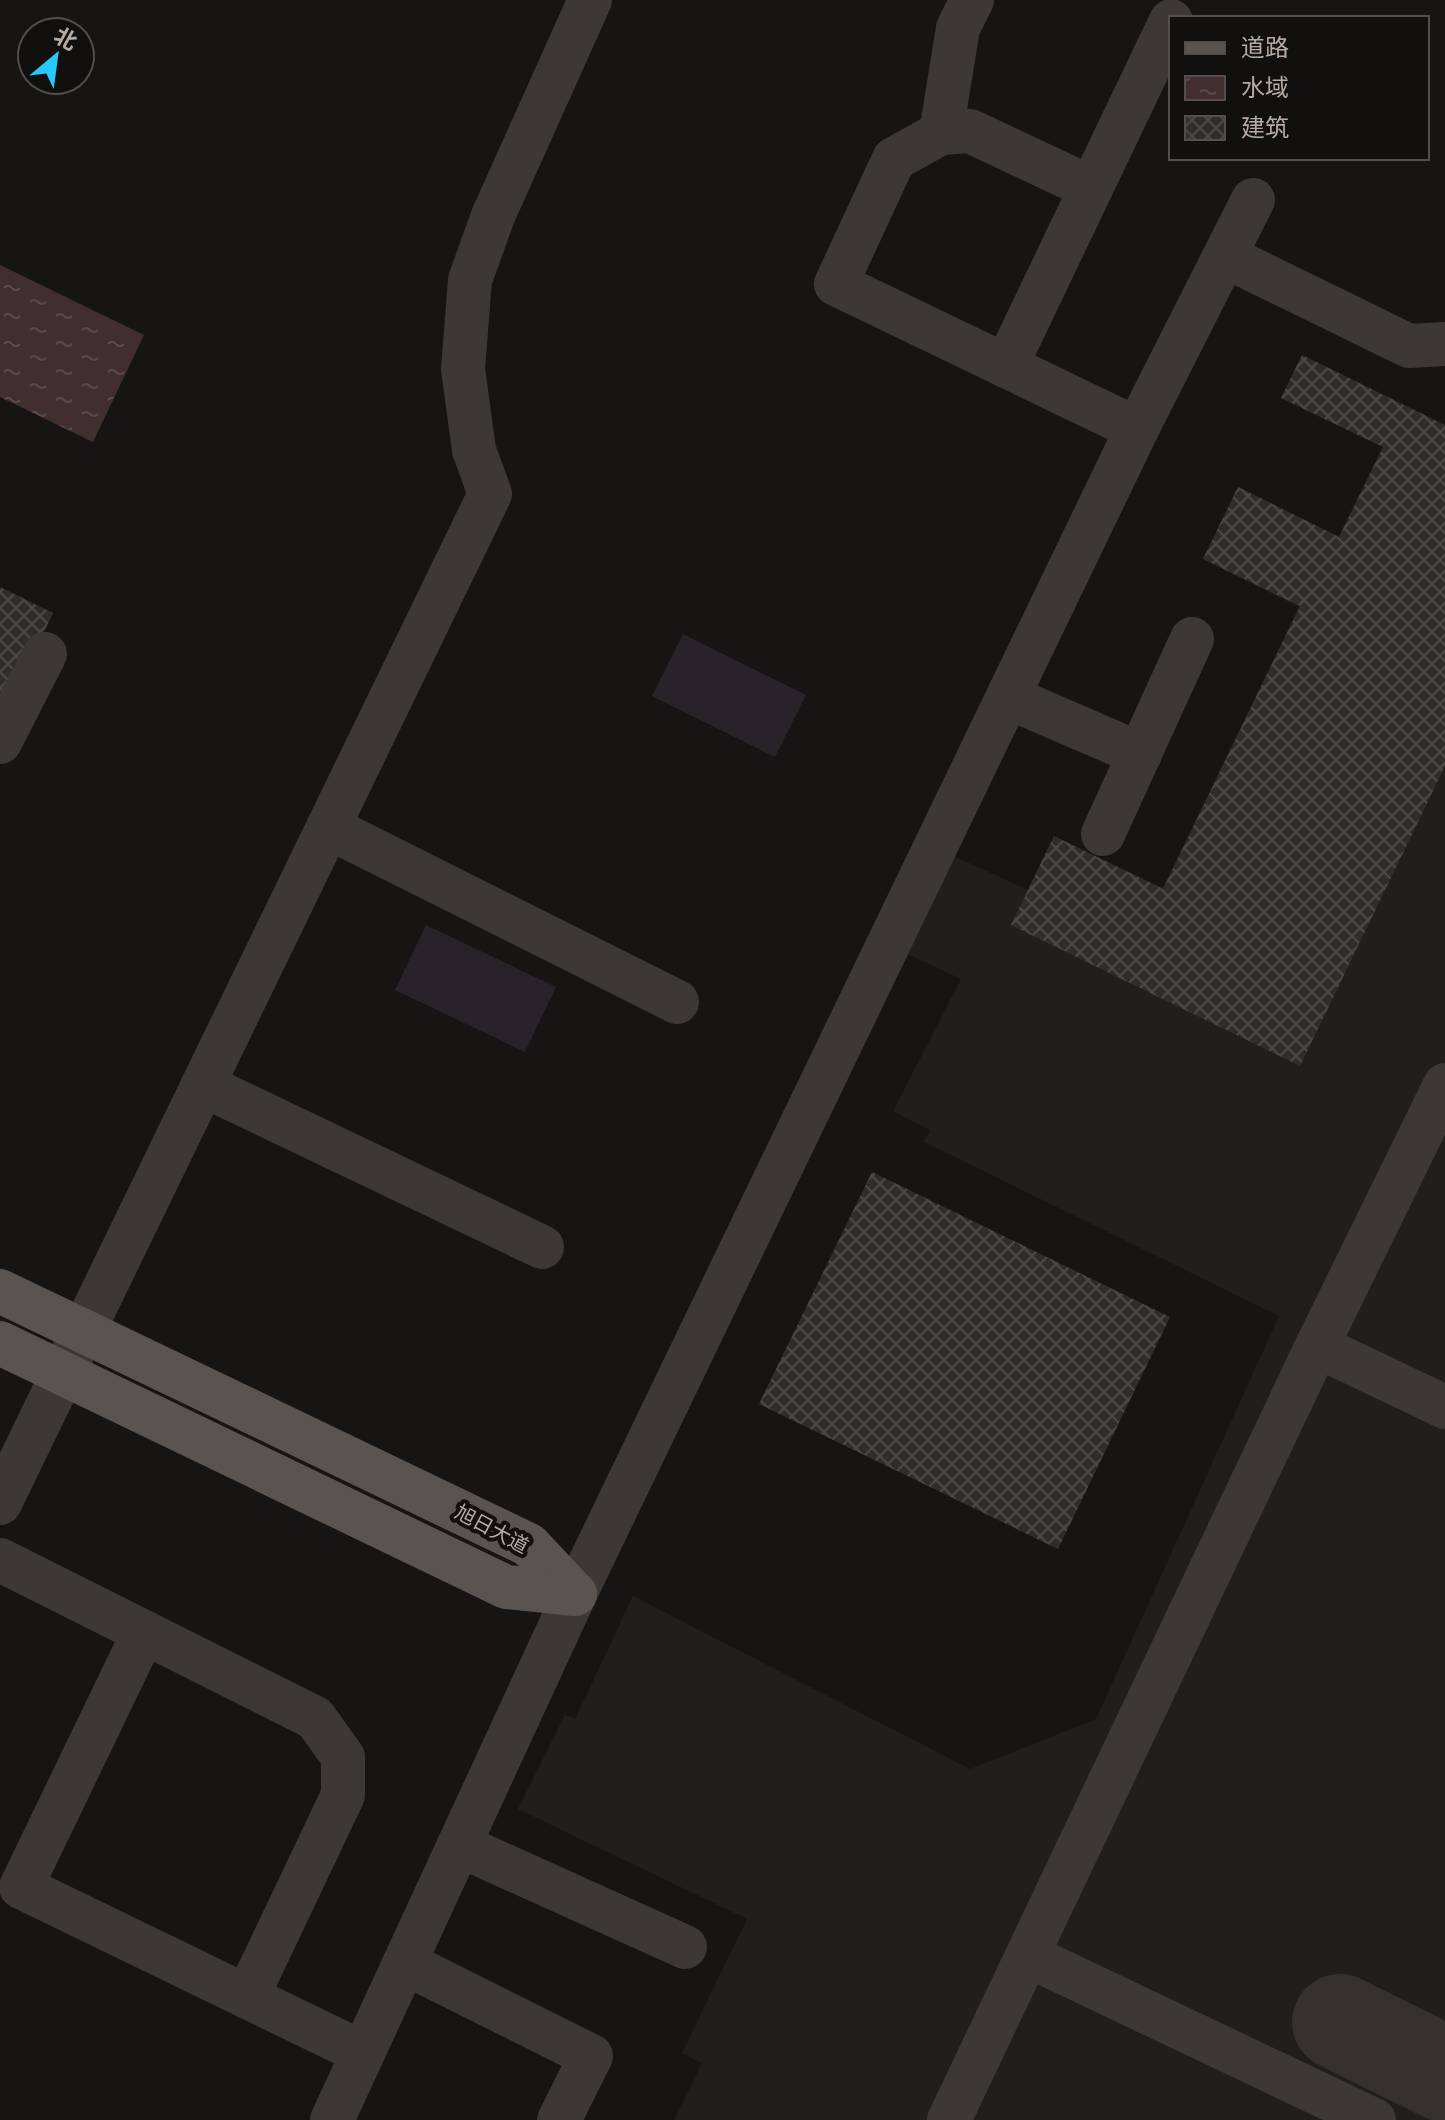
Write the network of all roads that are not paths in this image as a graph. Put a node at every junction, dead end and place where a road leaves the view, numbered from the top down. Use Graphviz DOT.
graph roads {
  1 [pos="590,0"];
  2 [pos="972,0"];
  3 [pos="1169,26"];
  4 [pos="941,133"];
  5 [pos="1091,188"];
  6 [pos="1253,200"];
  7 [pos="1225,256"];
  8 [pos="1445,344"];
  9 [pos="1006,366"];
  10 [pos="1137,429"];
  11 [pos="1192,639"];
  12 [pos="45,654"];
  13 [pos="1008,697"];
  14 [pos="0,742"];
  15 [pos="1140,754"];
  16 [pos="328,827"];
  17 [pos="1103,834"];
  18 [pos="677,1002"];
  19 [pos="203,1085"];
  20 [pos="1445,1085"];
  21 [pos="542,1247"];
  22 [pos="0,1291"];
  23 [pos="83,1331"];
  24 [pos="0,1343"];
  25 [pos="1317,1346"];
  26 [pos="63,1373"];
  27 [pos="1445,1407"];
  28 [pos="0,1503"];
  29 [pos="0,1560"];
  30 [pos="575,1594"];
  31 [pos="144,1632"];
  32 [pos="459,1845"];
  33 [pos="685,1947"];
  34 [pos="1029,1956"];
  35 [pos="405,1963"];
  36 [pos="247,1997"];
  37 [pos="363,2053"];
  38 [pos="332,2120"];
  39 [pos="559,2120"];
  40 [pos="949,2120"];
  41 [pos="1374,2120"];
  1 -- 16 [label="lane"];
  2 -- 4 [label="lane"];
  3 -- 5 [label="lane"];
  4 -- 5 [label="lane"];
  4 -- 9 [label="lane"];
  5 -- 9 [label="lane"];
  6 -- 7 [label="lane"];
  7 -- 8 [label="lane"];
  7 -- 10 [label="lane"];
  9 -- 10 [label="lane"];
  10 -- 13 [label="lane"];
  11 -- 15 [label="lane"];
  12 -- 14 [label="lane"];
  13 -- 15 [label="lane"];
  13 -- 30 [label="lane"];
  15 -- 17 [label="lane"];
  16 -- 18 [label="lane"];
  16 -- 19 [label="lane"];
  19 -- 21 [label="lane"];
  19 -- 23 [label="lane"];
  20 -- 25 [label="lane"];
  22 -- 23 [label="main road, 旭日大道"];
  23 -- 26 [label="lane"];
  23 -- 30 [label="main road, 旭日大道"];
  24 -- 26 [label="main road"];
  25 -- 27 [label="lane"];
  25 -- 34 [label="lane"];
  26 -- 28 [label="lane"];
  26 -- 30 [label="main road"];
  29 -- 31 [label="lane"];
  30 -- 32 [label="lane"];
  31 -- 36 [label="lane"];
  31 -- 36 [label="lane"];
  32 -- 33 [label="lane"];
  32 -- 35 [label="lane"];
  34 -- 40 [label="lane"];
  34 -- 41 [label="lane"];
  35 -- 37 [label="lane"];
  35 -- 39 [label="lane"];
  36 -- 37 [label="lane"];
  37 -- 38 [label="lane"];
}
